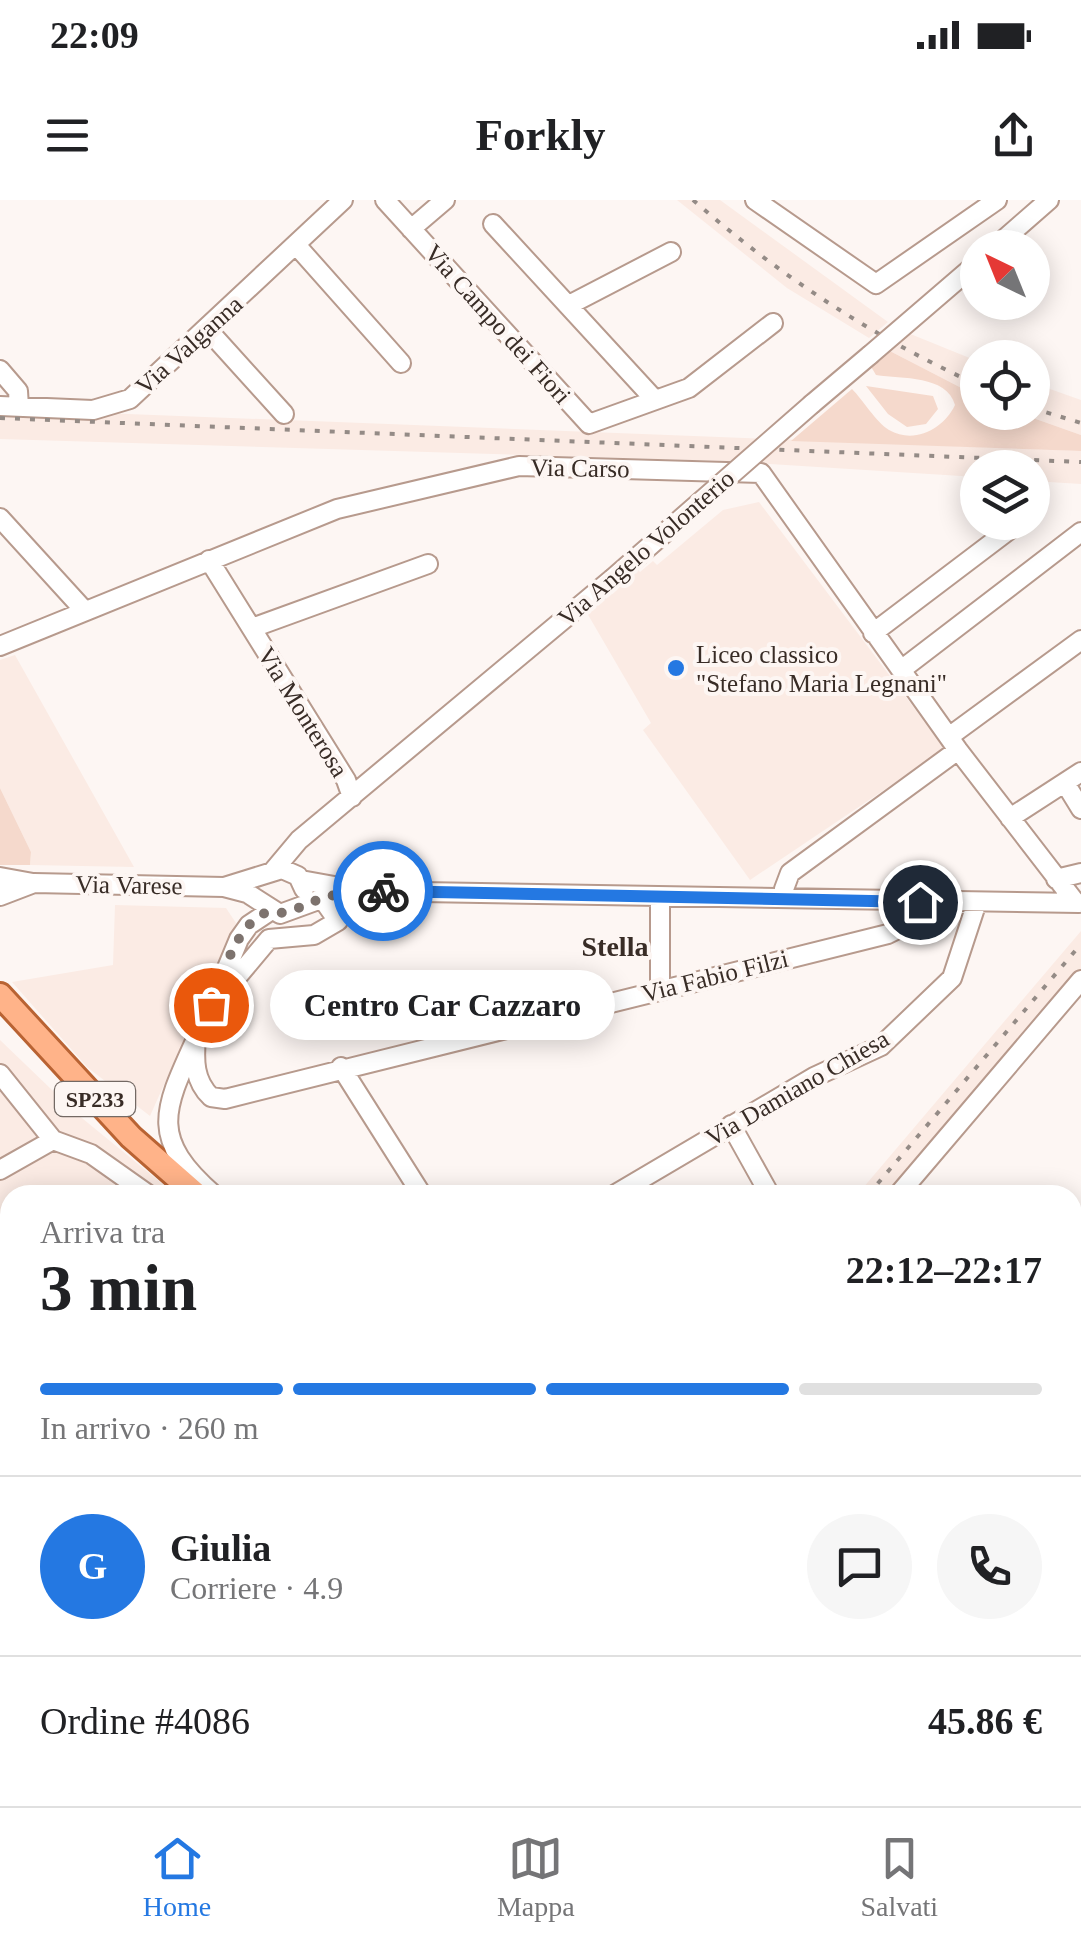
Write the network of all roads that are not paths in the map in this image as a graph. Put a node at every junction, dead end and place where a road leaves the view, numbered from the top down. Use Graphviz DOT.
graph roads {
  1 [pos="343,200"];
  2 [pos="385,200"];
  3 [pos="445,200"];
  4 [pos="755,200"];
  5 [pos="997,200"];
  6 [pos="1049,200"];
  7 [pos="493,224"];
  8 [pos="411,228"];
  9 [pos="1015,230"];
  10 [pos="296,246"];
  11 [pos="671,252"];
  12 [pos="960,277"];
  13 [pos="569,305"];
  14 [pos="773,323"];
  15 [pos="208,330"];
  16 [pos="401,363"];
  17 [pos="0,370"];
  18 [pos="655,400"];
  19 [pos="10,407"];
  20 [pos="284,414"];
  21 [pos="0,518"];
  22 [pos="1081,532"];
  23 [pos="996,540"];
  24 [pos="209,560"];
  25 [pos="428,564"];
  26 [pos="83,609"];
  27 [pos="0,628"];
  28 [pos="252,628"];
  29 [pos="873,634"];
  30 [pos="1081,640"];
  31 [pos="7,645"];
  32 [pos="900,670"];
  33 [pos="954,743"];
  34 [pos="1073,777"];
  35 [pos="352,798"];
  36 [pos="1081,809"];
  37 [pos="1010,818"];
  38 [pos="312,832"];
  39 [pos="271,871"];
  40 [pos="1081,873"];
  41 [pos="1053,876"];
  42 [pos="0,877"];
  43 [pos="300,878"];
  44 [pos="787,881"];
  45 [pos="34,883"];
  46 [pos="224,887"];
  47 [pos="348,890"];
  48 [pos="0,896"];
  49 [pos="321,897"];
  50 [pos="660,898"];
  51 [pos="920,902"];
  52 [pos="977,902"];
  53 [pos="1034,902"];
  54 [pos="1079,903"];
  55 [pos="266,906"];
  56 [pos="296,909"];
  57 [pos="225,971"];
  58 [pos="1081,980"];
  59 [pos="660,990"];
  60 [pos="0,996"];
  61 [pos="196,1038"];
  62 [pos="341,1067"];
  63 [pos="0,1074"];
  64 [pos="732,1125"];
  65 [pos="54,1140"];
  66 [pos="0,1170"];
  67 [pos="136,1185"];
  68 [pos="186,1185"];
  69 [pos="204,1185"];
  70 [pos="416,1185"];
  71 [pos="631,1185"];
  72 [pos="765,1185"];
  73 [pos="907,1185"];
  1 -- 10 [label="street, Via Valganna"];
  2 -- 8 [label="street, Via Campo dei Fiori"];
  3 -- 8 [label="street"];
  4 -- 5 [label="street"];
  6 -- 9 [label="street"];
  7 -- 13 [label="street"];
  8 -- 18 [label="street, Via Campo dei Fiori"];
  10 -- 15 [label="street, Via Valganna"];
  10 -- 16 [label="street"];
  11 -- 13 [label="street"];
  12 -- 35 [label="street, Via Angelo Volonterio, bridge"];
  13 -- 18 [label="street"];
  14 -- 18 [label="street, Via Campo dei Fiori"];
  15 -- 19 [label="street, Via Valganna"];
  15 -- 20 [label="street"];
  17 -- 19 [label="street"];
  21 -- 26 [label="street"];
  22 -- 32 [label="street"];
  23 -- 29 [label="street"];
  24 -- 26 [label="street, Via Carso"];
  24 -- 28 [label="street, Via Monterosa"];
  24 -- 29 [label="street, Via Carso"];
  25 -- 28 [label="street, Via Monterosa"];
  26 -- 31 [label="street, Via Carso"];
  27 -- 31 [label="street"];
  28 -- 35 [label="street, Via Monterosa"];
  29 -- 32 [label="street, Via Carso"];
  30 -- 33 [label="street"];
  32 -- 33 [label="street, Via Carso"];
  33 -- 37 [label="street, Via Carso"];
  33 -- 44 [label="street"];
  34 -- 36 [label="street"];
  34 -- 37 [label="street"];
  35 -- 38 [label="street, Via Angelo Volonterio"];
  37 -- 41 [label="street, Via Carso"];
  38 -- 39 [label="street, Via Angelo Volonterio"];
  38 -- 43 [label="street"];
  39 -- 43 [label="street"];
  39 -- 46 [label="street, Via Varese"];
  39 -- 55 [label="street"];
  40 -- 41 [label="street"];
  41 -- 53 [label="street"];
  41 -- 54 [label="street, Via Carso"];
  42 -- 45 [label="street, Via Varese"];
  43 -- 47 [label="street"];
  43 -- 56 [label="street"];
  45 -- 46 [label="street, Via Varese"];
  45 -- 48 [label="street, Via Varese"];
  46 -- 55 [label="street, Via Varese"];
  47 -- 49 [label="street"];
  47 -- 50 [label="street"];
  49 -- 56 [label="street"];
  49 -- 57 [label="street"];
  50 -- 51 [label="street"];
  50 -- 59 [label="street"];
  51 -- 52 [label="street"];
  51 -- 59 [label="street, Via Fabio Filzi"];
  52 -- 53 [label="street"];
  52 -- 64 [label="street, Via Damiano Chiesa"];
  53 -- 54 [label="street"];
  55 -- 56 [label="street"];
  55 -- 57 [label="street"];
  57 -- 61 [label="street"];
  58 -- 73 [label="street"];
  59 -- 62 [label="street, Via Fabio Filzi"];
  60 -- 68 [label="main road, SP233"];
  61 -- 62 [label="street, Via Fabio Filzi"];
  61 -- 69 [label="street"];
  62 -- 70 [label="street"];
  63 -- 65 [label="street"];
  64 -- 71 [label="street, Via Damiano Chiesa"];
  64 -- 72 [label="street"];
  65 -- 66 [label="street"];
  65 -- 67 [label="street"];
}
